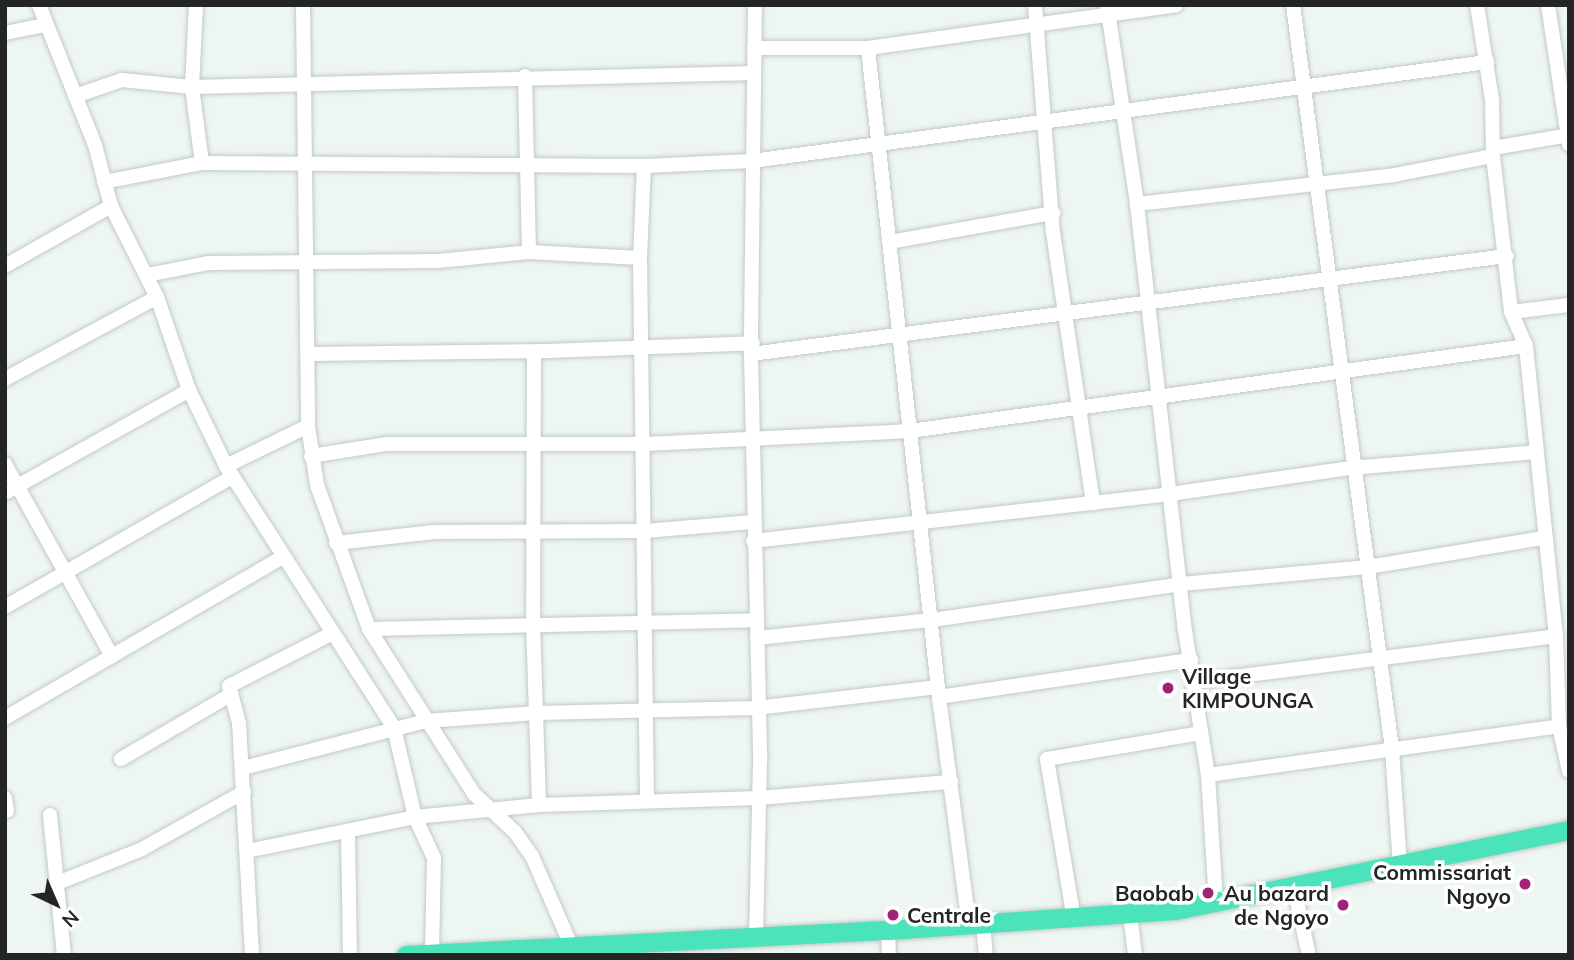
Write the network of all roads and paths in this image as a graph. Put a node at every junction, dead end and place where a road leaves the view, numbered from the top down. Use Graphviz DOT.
graph roads {
  1 [pos="39,5"];
  2 [pos="195,5"];
  3 [pos="303,5"];
  4 [pos="755,5"];
  5 [pos="1035,5"];
  6 [pos="1176,5"];
  7 [pos="1293,5"];
  8 [pos="1477,5"];
  9 [pos="1548,5"];
  10 [pos="1108,11"];
  11 [pos="45,25"];
  12 [pos="1038,28"];
  13 [pos="5,33"];
  14 [pos="754,48"];
  15 [pos="868,48"];
  16 [pos="1487,62"];
  17 [pos="754,73"];
  18 [pos="525,76"];
  19 [pos="303,84"];
  20 [pos="192,87"];
  21 [pos="1302,89"];
  22 [pos="75,96"];
  23 [pos="1120,109"];
  24 [pos="1047,124"];
  25 [pos="1568,138"];
  26 [pos="877,142"];
  27 [pos="1493,152"];
  28 [pos="752,161"];
  29 [pos="202,163"];
  30 [pos="527,163"];
  31 [pos="306,165"];
  32 [pos="644,166"];
  33 [pos="104,181"];
  34 [pos="1316,185"];
  35 [pos="1137,204"];
  36 [pos="111,206"];
  37 [pos="1053,213"];
  38 [pos="890,242"];
  39 [pos="529,252"];
  40 [pos="1507,256"];
  41 [pos="640,258"];
  42 [pos="306,264"];
  43 [pos="5,266"];
  44 [pos="146,275"];
  45 [pos="1330,279"];
  46 [pos="157,297"];
  47 [pos="1146,301"];
  48 [pos="1569,306"];
  49 [pos="1067,310"];
  50 [pos="1511,312"];
  51 [pos="902,336"];
  52 [pos="642,346"];
  53 [pos="1526,346"];
  54 [pos="752,348"];
  55 [pos="534,352"];
  56 [pos="310,354"];
  57 [pos="1343,372"];
  58 [pos="5,379"];
  59 [pos="189,390"];
  60 [pos="1160,396"];
  61 [pos="1078,405"];
  62 [pos="307,426"];
  63 [pos="909,431"];
  64 [pos="755,440"];
  65 [pos="536,444"];
  66 [pos="645,444"];
  67 [pos="1535,452"];
  68 [pos="311,456"];
  69 [pos="5,464"];
  70 [pos="1352,468"];
  71 [pos="229,472"];
  72 [pos="11,490"];
  73 [pos="1170,494"];
  74 [pos="1093,503"];
  75 [pos="753,522"];
  76 [pos="921,523"];
  77 [pos="645,531"];
  78 [pos="535,533"];
  79 [pos="1544,538"];
  80 [pos="753,541"];
  81 [pos="337,543"];
  82 [pos="283,557"];
  83 [pos="1368,567"];
  84 [pos="65,574"];
  85 [pos="1181,584"];
  86 [pos="5,607"];
  87 [pos="757,620"];
  88 [pos="932,620"];
  89 [pos="648,621"];
  90 [pos="534,623"];
  91 [pos="369,629"];
  92 [pos="331,634"];
  93 [pos="757,638"];
  94 [pos="1560,645"];
  95 [pos="112,656"];
  96 [pos="1379,657"];
  97 [pos="1191,660"];
  98 [pos="1193,682"];
  99 [pos="938,692"];
  100 [pos="230,695"];
  101 [pos="755,708"];
  102 [pos="644,709"];
  103 [pos="537,713"];
  104 [pos="5,718"];
  105 [pos="426,721"];
  106 [pos="1559,726"];
  107 [pos="394,728"];
  108 [pos="1200,733"];
  109 [pos="1392,749"];
  110 [pos="121,759"];
  111 [pos="243,768"];
  112 [pos="1569,771"];
  113 [pos="1208,775"];
  114 [pos="951,782"];
  115 [pos="244,792"];
  116 [pos="759,798"];
  117 [pos="647,799"];
  118 [pos="539,804"];
  119 [pos="493,810"];
  120 [pos="50,815"];
  121 [pos="415,817"];
  122 [pos="1569,830"];
  123 [pos="348,832"];
  124 [pos="247,851"];
  125 [pos="1400,867"];
  126 [pos="60,882"];
  127 [pos="1294,887"];
  128 [pos="1216,902"];
  129 [pos="1130,914"];
  130 [pos="1074,919"];
  131 [pos="976,923"];
  132 [pos="888,930"];
  133 [pos="756,935"];
  134 [pos="573,951"];
  135 [pos="517,952"];
  136 [pos="432,953"];
  137 [pos="64,955"];
  138 [pos="252,955"];
  139 [pos="350,955"];
  140 [pos="406,955"];
  141 [pos="889,955"];
  142 [pos="986,955"];
  143 [pos="1135,955"];
  144 [pos="1309,955"];
  1 -- 11 [label="street"];
  2 -- 20 [label="street"];
  3 -- 19 [label="street"];
  4 -- 14 [label="street"];
  5 -- 12 [label="street"];
  6 -- 10 [label="street"];
  7 -- 21 [label="street"];
  8 -- 16 [label="street"];
  9 -- 25 [label="street"];
  10 -- 12 [label="street"];
  10 -- 23 [label="street"];
  11 -- 13 [label="street"];
  11 -- 22 [label="street"];
  12 -- 15 [label="street"];
  12 -- 24 [label="street"];
  14 -- 15 [label="street"];
  14 -- 17 [label="street"];
  15 -- 26 [label="street"];
  16 -- 21 [label="street"];
  16 -- 27 [label="street"];
  17 -- 18 [label="street"];
  17 -- 28 [label="street"];
  18 -- 19 [label="street"];
  18 -- 30 [label="street"];
  19 -- 20 [label="street"];
  19 -- 31 [label="street"];
  20 -- 22 [label="street"];
  20 -- 29 [label="street"];
  21 -- 23 [label="street"];
  21 -- 34 [label="street"];
  22 -- 33 [label="street"];
  23 -- 24 [label="street"];
  23 -- 35 [label="street"];
  24 -- 26 [label="street"];
  24 -- 37 [label="street"];
  25 -- 27 [label="street"];
  26 -- 28 [label="street"];
  26 -- 38 [label="street"];
  27 -- 34 [label="street"];
  27 -- 40 [label="street"];
  28 -- 32 [label="street"];
  28 -- 54 [label="street"];
  29 -- 31 [label="street"];
  29 -- 33 [label="street"];
  30 -- 31 [label="street"];
  30 -- 32 [label="street"];
  30 -- 39 [label="street"];
  31 -- 42 [label="street"];
  32 -- 41 [label="street"];
  33 -- 36 [label="street"];
  34 -- 35 [label="street"];
  34 -- 45 [label="street"];
  35 -- 47 [label="street"];
  36 -- 43 [label="street"];
  36 -- 44 [label="street"];
  37 -- 38 [label="street"];
  37 -- 49 [label="street"];
  38 -- 51 [label="street"];
  39 -- 41 [label="street"];
  39 -- 42 [label="street"];
  40 -- 45 [label="street"];
  40 -- 50 [label="street"];
  41 -- 52 [label="street"];
  42 -- 44 [label="street"];
  42 -- 56 [label="street"];
  44 -- 46 [label="street"];
  45 -- 47 [label="street"];
  45 -- 57 [label="street"];
  46 -- 58 [label="street"];
  46 -- 59 [label="street"];
  47 -- 49 [label="street"];
  47 -- 60 [label="street"];
  48 -- 50 [label="street"];
  49 -- 51 [label="street"];
  49 -- 61 [label="street"];
  50 -- 53 [label="street"];
  51 -- 54 [label="street"];
  51 -- 63 [label="street"];
  52 -- 54 [label="street"];
  52 -- 55 [label="street"];
  52 -- 66 [label="street"];
  53 -- 57 [label="street"];
  53 -- 67 [label="street"];
  54 -- 64 [label="street"];
  55 -- 56 [label="street"];
  55 -- 65 [label="street"];
  56 -- 62 [label="street"];
  57 -- 60 [label="street"];
  57 -- 70 [label="street"];
  59 -- 71 [label="street"];
  59 -- 72 [label="street"];
  60 -- 61 [label="street"];
  60 -- 73 [label="street"];
  61 -- 63 [label="street"];
  61 -- 74 [label="street"];
  62 -- 68 [label="street"];
  62 -- 71 [label="street"];
  63 -- 64 [label="street"];
  63 -- 76 [label="street"];
  64 -- 66 [label="street"];
  64 -- 75 [label="street"];
  65 -- 66 [label="street"];
  65 -- 68 [label="street"];
  65 -- 78 [label="street"];
  66 -- 77 [label="street"];
  67 -- 70 [label="street"];
  67 -- 79 [label="street"];
  68 -- 81 [label="street"];
  69 -- 72 [label="street"];
  70 -- 73 [label="street"];
  70 -- 83 [label="street"];
  71 -- 82 [label="street"];
  71 -- 84 [label="street"];
  72 -- 84 [label="street"];
  73 -- 74 [label="street"];
  73 -- 85 [label="street"];
  74 -- 76 [label="street"];
  75 -- 77 [label="street"];
  75 -- 80 [label="street"];
  76 -- 80 [label="street"];
  76 -- 88 [label="street"];
  77 -- 78 [label="street"];
  77 -- 89 [label="street"];
  78 -- 81 [label="street"];
  78 -- 90 [label="street"];
  79 -- 83 [label="street"];
  79 -- 94 [label="street"];
  80 -- 87 [label="street"];
  81 -- 91 [label="street"];
  82 -- 92 [label="street"];
  82 -- 95 [label="street"];
  83 -- 85 [label="street"];
  83 -- 96 [label="street"];
  84 -- 86 [label="street"];
  84 -- 95 [label="street"];
  85 -- 88 [label="street"];
  85 -- 97 [label="street"];
  87 -- 89 [label="street"];
  87 -- 93 [label="street"];
  88 -- 93 [label="street"];
  88 -- 99 [label="street"];
  89 -- 90 [label="street"];
  89 -- 102 [label="street"];
  90 -- 91 [label="street"];
  90 -- 103 [label="street"];
  91 -- 105 [label="street"];
  92 -- 100 [label="street"];
  92 -- 107 [label="street"];
  93 -- 101 [label="street"];
  94 -- 96 [label="street"];
  94 -- 106 [label="street"];
  95 -- 104 [label="street"];
  96 -- 98 [label="street"];
  96 -- 109 [label="street"];
  97 -- 98 [label="street"];
  97 -- 99 [label="street"];
  98 -- 108 [label="street"];
  99 -- 101 [label="street"];
  99 -- 114 [label="street"];
  100 -- 110 [label="street"];
  100 -- 111 [label="street"];
  101 -- 102 [label="street"];
  101 -- 116 [label="street"];
  102 -- 103 [label="street"];
  102 -- 117 [label="street"];
  103 -- 105 [label="street"];
  103 -- 118 [label="street"];
  105 -- 107 [label="street"];
  105 -- 119 [label="street"];
  106 -- 109 [label="street"];
  106 -- 112 [label="street"];
  107 -- 111 [label="street"];
  107 -- 121 [label="street"];
  108 -- 113 [label="street"];
  108 -- 130 [label="street"];
  109 -- 113 [label="street"];
  109 -- 125 [label="street"];
  111 -- 115 [label="street"];
  113 -- 128 [label="street"];
  114 -- 116 [label="street"];
  114 -- 131 [label="street"];
  115 -- 124 [label="street"];
  115 -- 126 [label="street"];
  116 -- 117 [label="street"];
  116 -- 133 [label="street"];
  117 -- 118 [label="street"];
  118 -- 119 [label="street"];
  119 -- 121 [label="street"];
  119 -- 134 [label="street"];
  120 -- 126 [label="street"];
  121 -- 123 [label="street"];
  121 -- 136 [label="street"];
  122 -- 125 [label="highway"];
  123 -- 124 [label="street"];
  123 -- 139 [label="street"];
  124 -- 138 [label="street"];
  125 -- 127 [label="highway"];
  126 -- 137 [label="street"];
  127 -- 128 [label="highway"];
  127 -- 144 [label="street"];
  128 -- 129 [label="highway"];
  129 -- 130 [label="highway"];
  129 -- 143 [label="street"];
  130 -- 131 [label="highway"];
  131 -- 132 [label="highway"];
  131 -- 142 [label="street"];
  132 -- 133 [label="highway"];
  132 -- 141 [label="street"];
  133 -- 134 [label="highway"];
  134 -- 135 [label="highway"];
  135 -- 136 [label="highway"];
  136 -- 140 [label="highway"];
}
